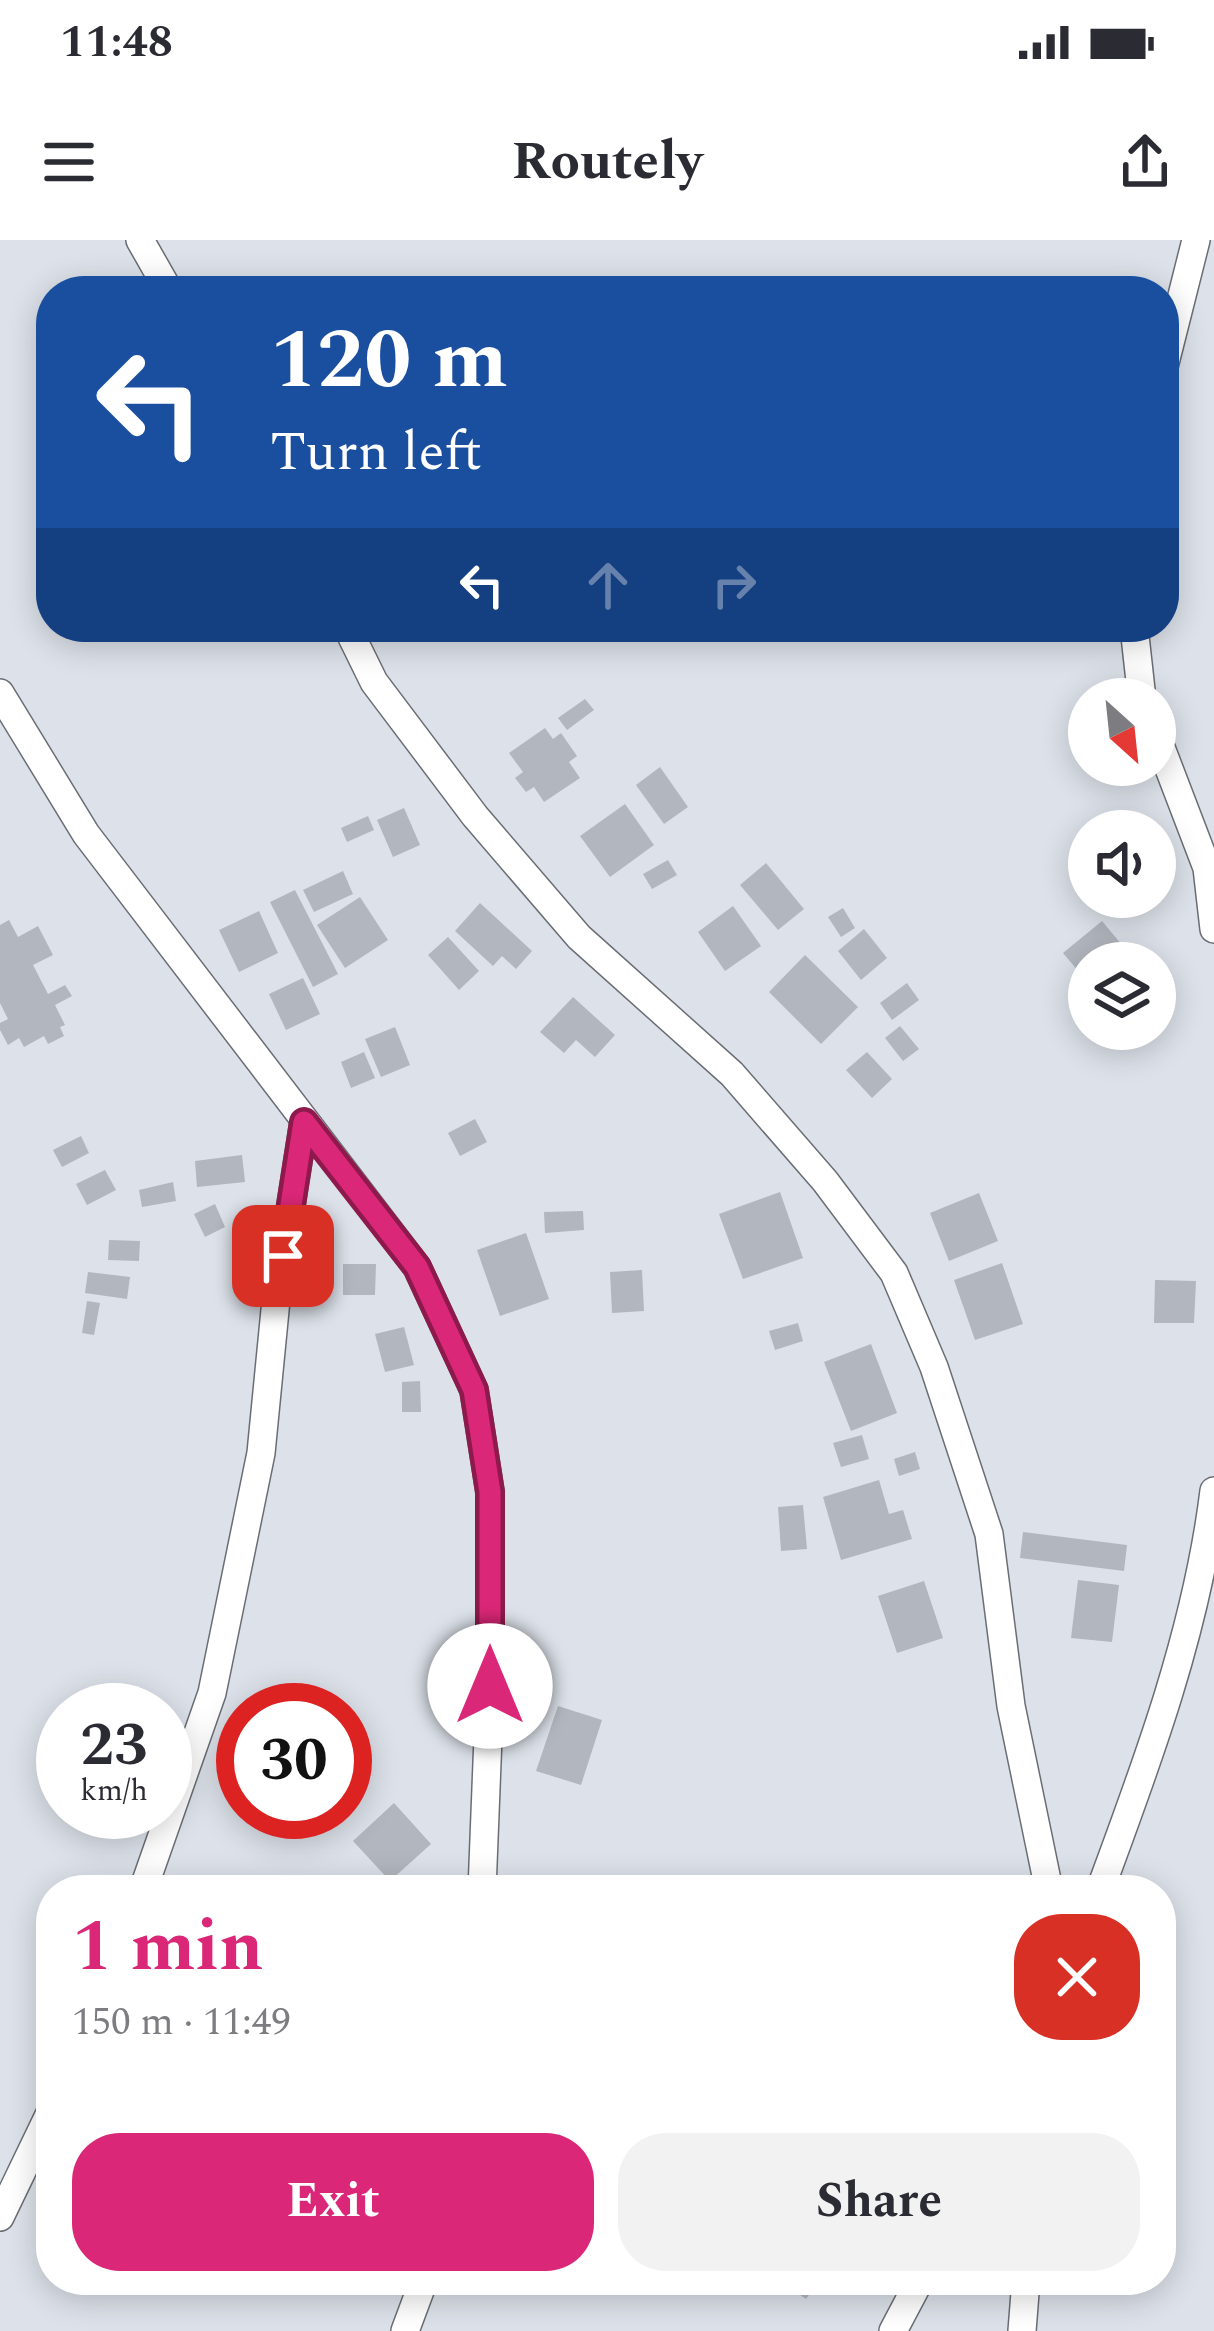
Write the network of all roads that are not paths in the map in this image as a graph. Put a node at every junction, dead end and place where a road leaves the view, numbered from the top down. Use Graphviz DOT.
graph roads {
  1 [pos="140,240"];
  2 [pos="1196,240"];
  3 [pos="160,276"];
  4 [pos="1179,307"];
  5 [pos="354,642"];
  6 [pos="1136,642"];
  7 [pos="1140,678"];
  8 [pos="0,693"];
  9 [pos="1175,786"];
  10 [pos="1214,928"];
  11 [pos="304,1122"];
  12 [pos="1214,1491"];
  13 [pos="148,1875"];
  14 [pos="483,1875"];
  15 [pos="1046,1875"];
  16 [pos="1106,1875"];
  17 [pos="36,2142"];
  18 [pos="0,2217"];
  19 [pos="418,2295"];
  20 [pos="912,2295"];
  21 [pos="1025,2295"];
  22 [pos="405,2331"];
  23 [pos="893,2331"];
  24 [pos="1022,2331"];
  1 -- 3 [label="street"];
  2 -- 4 [label="street"];
  5 -- 15 [label="street"];
  6 -- 7 [label="street"];
  8 -- 11 [label="street"];
  9 -- 10 [label="street"];
  11 -- 13 [label="street"];
  11 -- 14 [label="street"];
  12 -- 16 [label="street"];
  17 -- 18 [label="street"];
  19 -- 22 [label="street"];
  20 -- 23 [label="street"];
  21 -- 24 [label="street"];
}
